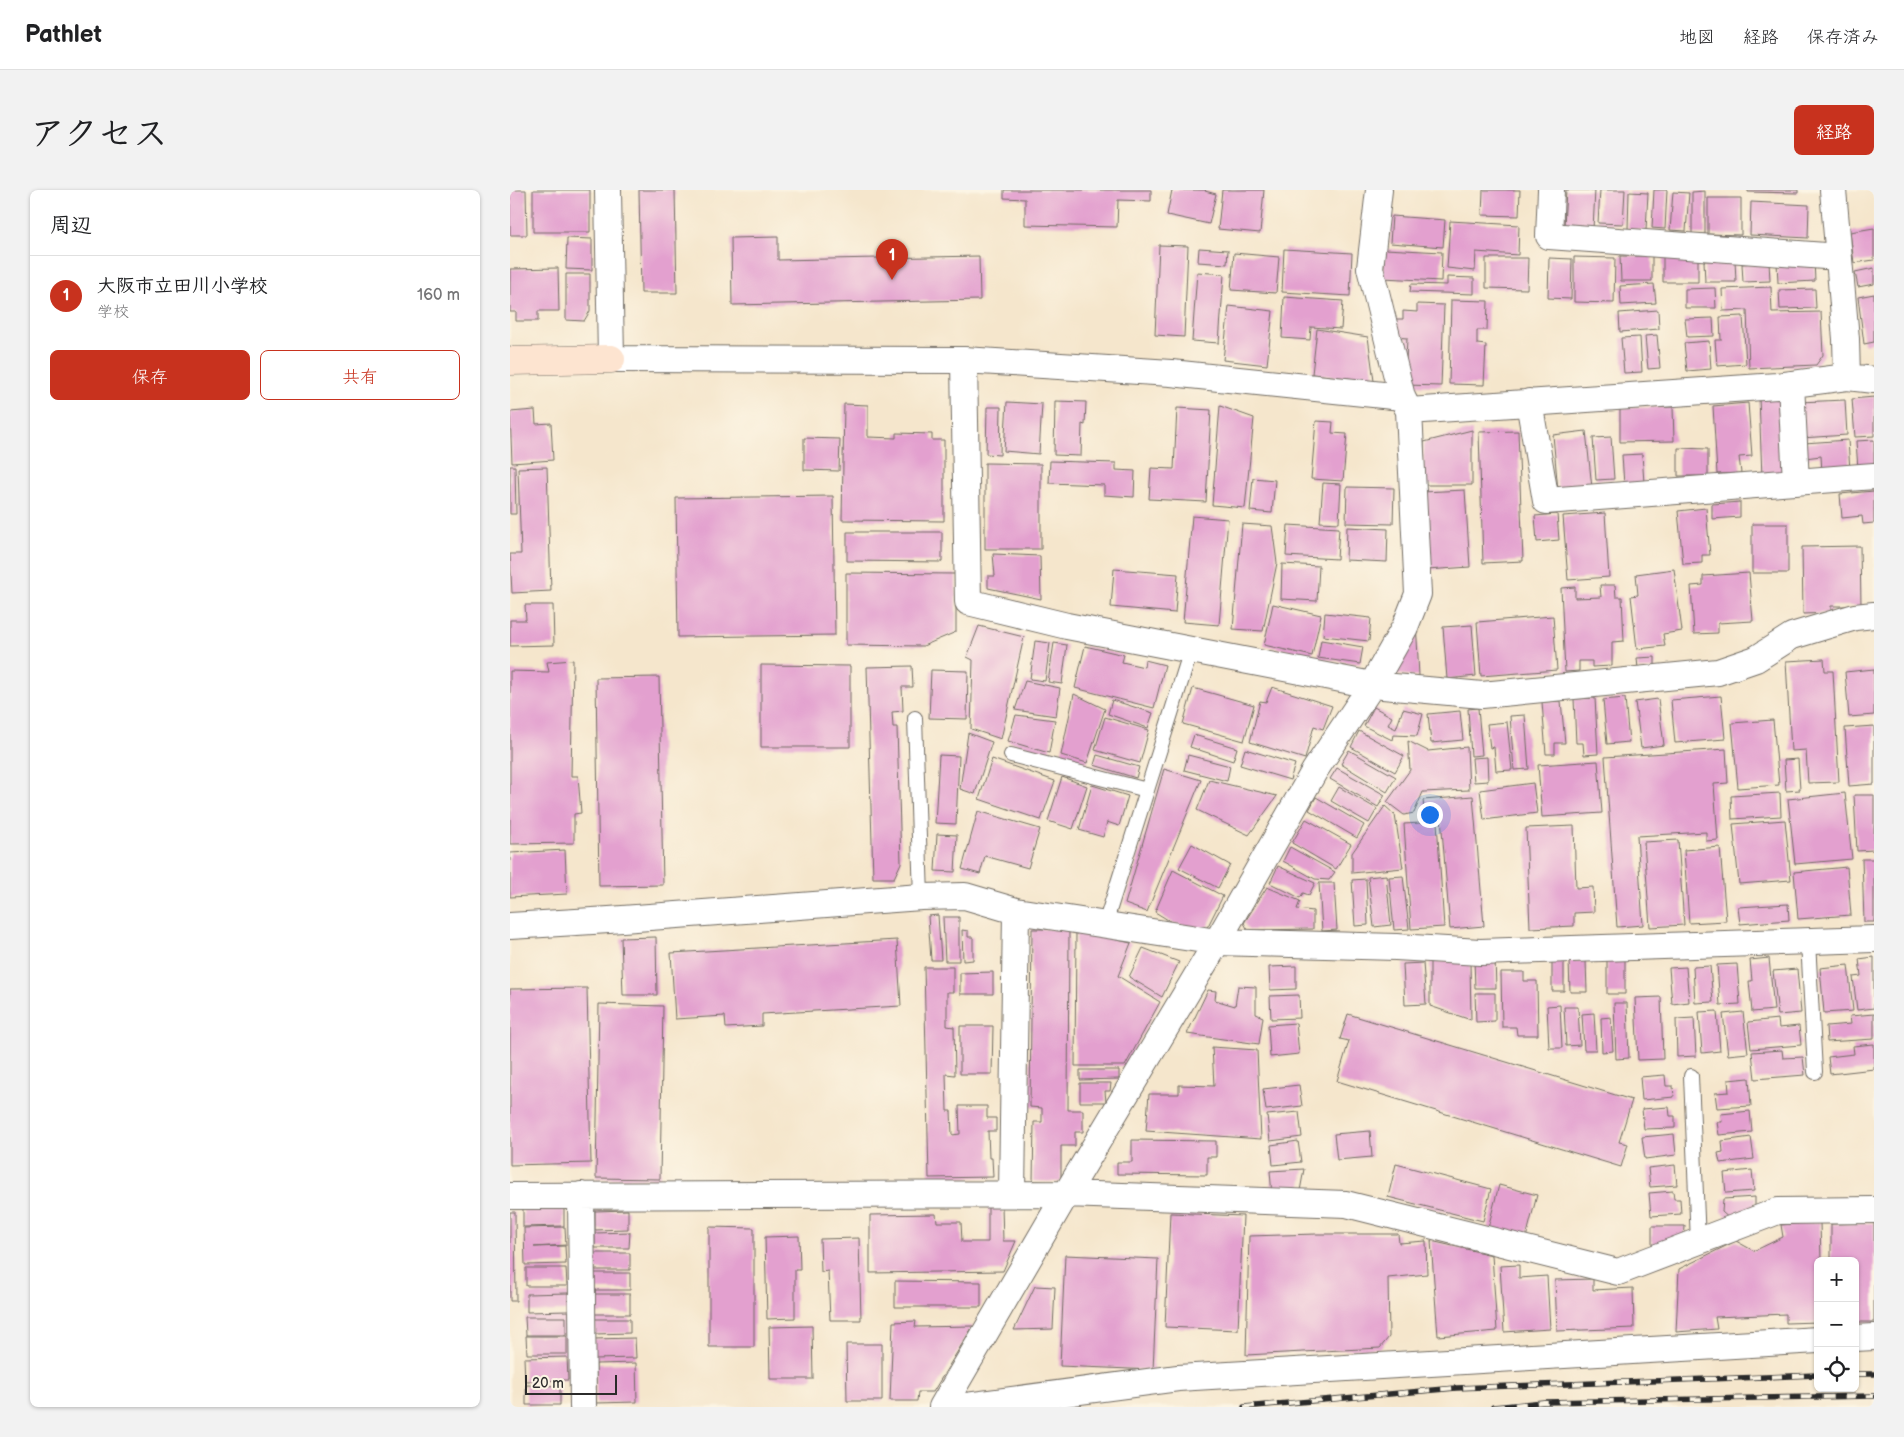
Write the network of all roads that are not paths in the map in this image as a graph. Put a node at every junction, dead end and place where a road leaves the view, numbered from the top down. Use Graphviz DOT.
graph roads {
  1 [pos="608,190"];
  2 [pos="1380,190"];
  3 [pos="1551,190"];
  4 [pos="1833,190"];
  5 [pos="1839,256"];
  6 [pos="610,358"];
  7 [pos="964,360"];
  8 [pos="510,361"];
  9 [pos="1847,376"];
  10 [pos="1874,380"];
  11 [pos="1791,384"];
  12 [pos="1529,402"];
  13 [pos="1406,404"];
  14 [pos="1874,476"];
  15 [pos="1796,482"];
  16 [pos="1874,615"];
  17 [pos="1191,650"];
  18 [pos="1372,684"];
  19 [pos="915,718"];
  20 [pos="1011,755"];
  21 [pos="1147,790"];
  22 [pos="922,897"];
  23 [pos="1016,911"];
  24 [pos="1105,924"];
  25 [pos="510,926"];
  26 [pos="1874,939"];
  27 [pos="1808,941"];
  28 [pos="1217,942"];
  29 [pos="1815,1072"];
  30 [pos="1691,1076"];
  31 [pos="1012,1194"];
  32 [pos="1066,1194"];
  33 [pos="581,1195"];
  34 [pos="510,1196"];
  35 [pos="1874,1210"];
  36 [pos="1698,1242"];
  37 [pos="1874,1337"];
  38 [pos="1859,1338"];
  39 [pos="1814,1340"];
  40 [pos="583,1407"];
  41 [pos="942,1407"];
  42 [pos="959,1407"];
  1 -- 6 [label="street"];
  2 -- 13 [label="street"];
  3 -- 5 [label="street"];
  4 -- 5 [label="street"];
  5 -- 9 [label="street"];
  6 -- 7 [label="street"];
  6 -- 8 [label="street"];
  7 -- 13 [label="street"];
  7 -- 17 [label="street"];
  9 -- 10 [label="street"];
  9 -- 11 [label="street"];
  11 -- 12 [label="street"];
  11 -- 15 [label="street"];
  12 -- 13 [label="street"];
  12 -- 15 [label="street"];
  13 -- 18 [label="street"];
  14 -- 15 [label="street"];
  16 -- 18 [label="street"];
  17 -- 18 [label="street"];
  17 -- 21 [label="lane"];
  18 -- 28 [label="street"];
  19 -- 22 [label="lane"];
  20 -- 21 [label="lane"];
  21 -- 24 [label="lane"];
  22 -- 23 [label="street"];
  22 -- 25 [label="street"];
  23 -- 24 [label="street"];
  23 -- 31 [label="street"];
  24 -- 28 [label="street"];
  26 -- 27 [label="street"];
  27 -- 28 [label="street"];
  27 -- 29 [label="lane"];
  28 -- 32 [label="street"];
  30 -- 36 [label="lane"];
  31 -- 32 [label="street"];
  31 -- 33 [label="street"];
  32 -- 36 [label="street"];
  32 -- 41 [label="street"];
  33 -- 34 [label="street"];
  33 -- 40 [label="street"];
  35 -- 36 [label="street"];
  37 -- 38 [label="street"];
  39 -- 42 [label="street"];
}
